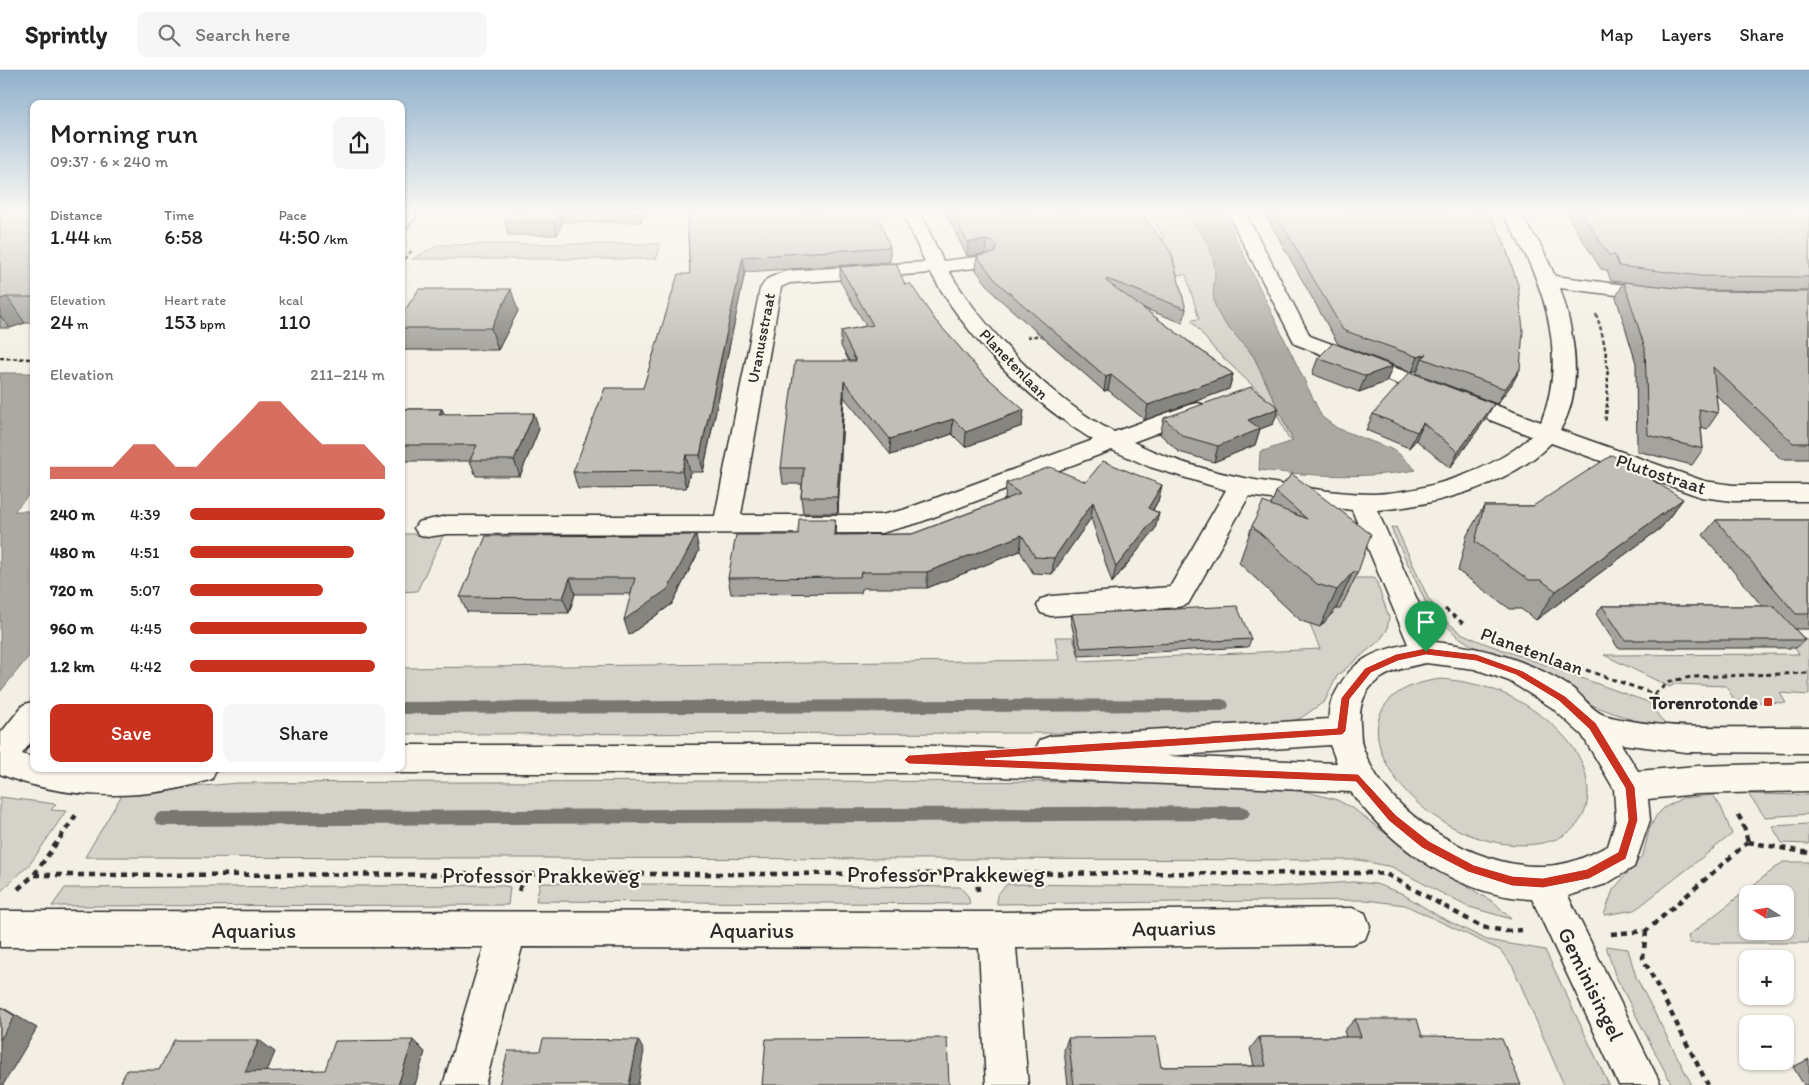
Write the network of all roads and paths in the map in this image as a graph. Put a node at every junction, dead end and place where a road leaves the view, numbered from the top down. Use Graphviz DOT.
graph roads {
  1 [pos="931,259"];
  2 [pos="1260,259"];
  3 [pos="1538,259"];
  4 [pos="985,262"];
  5 [pos="935,268"];
  6 [pos="1549,281"];
  7 [pos="1672,295"];
  8 [pos="1052,334"];
  9 [pos="1031,343"];
  10 [pos="0,358"];
  11 [pos="30,359"];
  12 [pos="1220,402"];
  13 [pos="1548,432"];
  14 [pos="1111,441"];
  15 [pos="1241,487"];
  16 [pos="1809,493"];
  17 [pos="1361,502"];
  18 [pos="726,525"];
  19 [pos="426,528"];
  20 [pos="1442,602"];
  21 [pos="1051,606"];
  22 [pos="1469,627"];
  23 [pos="1426,652"];
  24 [pos="1583,669"];
  25 [pos="1809,673"];
  26 [pos="30,719"];
  27 [pos="1592,726"];
  28 [pos="1342,731"];
  29 [pos="1809,740"];
  30 [pos="30,751"];
  31 [pos="0,759"];
  32 [pos="405,759"];
  33 [pos="909,760"];
  34 [pos="30,770"];
  35 [pos="35,772"];
  36 [pos="185,772"];
  37 [pos="1809,776"];
  38 [pos="1358,778"];
  39 [pos="99,780"];
  40 [pos="1630,787"];
  41 [pos="1809,853"];
  42 [pos="1543,883"];
  43 [pos="1352,926"];
  44 [pos="0,929"];
  45 [pos="508,930"];
  46 [pos="996,930"];
  47 [pos="1646,931"];
  48 [pos="1566,932"];
  49 [pos="464,1085"];
  50 [pos="1007,1085"];
  51 [pos="1640,1085"];
  52 [pos="1708,1085"];
  1 -- 5 [label="street, Planetenlaan"];
  2 -- 13 [label="street, Plutostraat"];
  3 -- 6 [label="street, Planetenlaan"];
  4 -- 5 [label="street"];
  5 -- 14 [label="street, Planetenlaan"];
  5 -- 18 [label="street, Uranusstraat"];
  6 -- 7 [label="street"];
  6 -- 13 [label="street, Planetenlaan"];
  8 -- 9 [label="path"];
  10 -- 11 [label="path"];
  12 -- 14 [label="street"];
  13 -- 16 [label="street, Plutostraat"];
  13 -- 17 [label="street, Planetenlaan"];
  14 -- 15 [label="street, Planetenlaan"];
  14 -- 18 [label="street"];
  15 -- 17 [label="street, Planetenlaan"];
  15 -- 21 [label="street"];
  17 -- 23 [label="street"];
  18 -- 19 [label="street"];
  20 -- 22 [label="path, Planetenlaan"];
  23 -- 27 [label="street"];
  23 -- 28 [label="street"];
  24 -- 25 [label="path, Planetenlaan"];
  26 -- 31 [label="street"];
  27 -- 29 [label="street"];
  27 -- 40 [label="street"];
  28 -- 33 [label="street"];
  28 -- 38 [label="street"];
  30 -- 31 [label="street"];
  31 -- 34 [label="street"];
  32 -- 33 [label="street"];
  33 -- 38 [label="street"];
  35 -- 39 [label="street"];
  36 -- 39 [label="street"];
  37 -- 40 [label="street"];
  38 -- 42 [label="street"];
  39 -- 48 [label="path, Professor Prakkeweg"];
  40 -- 42 [label="street"];
  41 -- 47 [label="path"];
  42 -- 48 [label="street, Geminisingel"];
  43 -- 46 [label="street, Aquarius"];
  44 -- 45 [label="street, Aquarius"];
  45 -- 46 [label="street, Aquarius"];
  45 -- 49 [label="street"];
  46 -- 50 [label="street"];
  47 -- 48 [label="path, Professor Prakkeweg"];
  47 -- 52 [label="path"];
  48 -- 51 [label="street, Geminisingel"];
}
